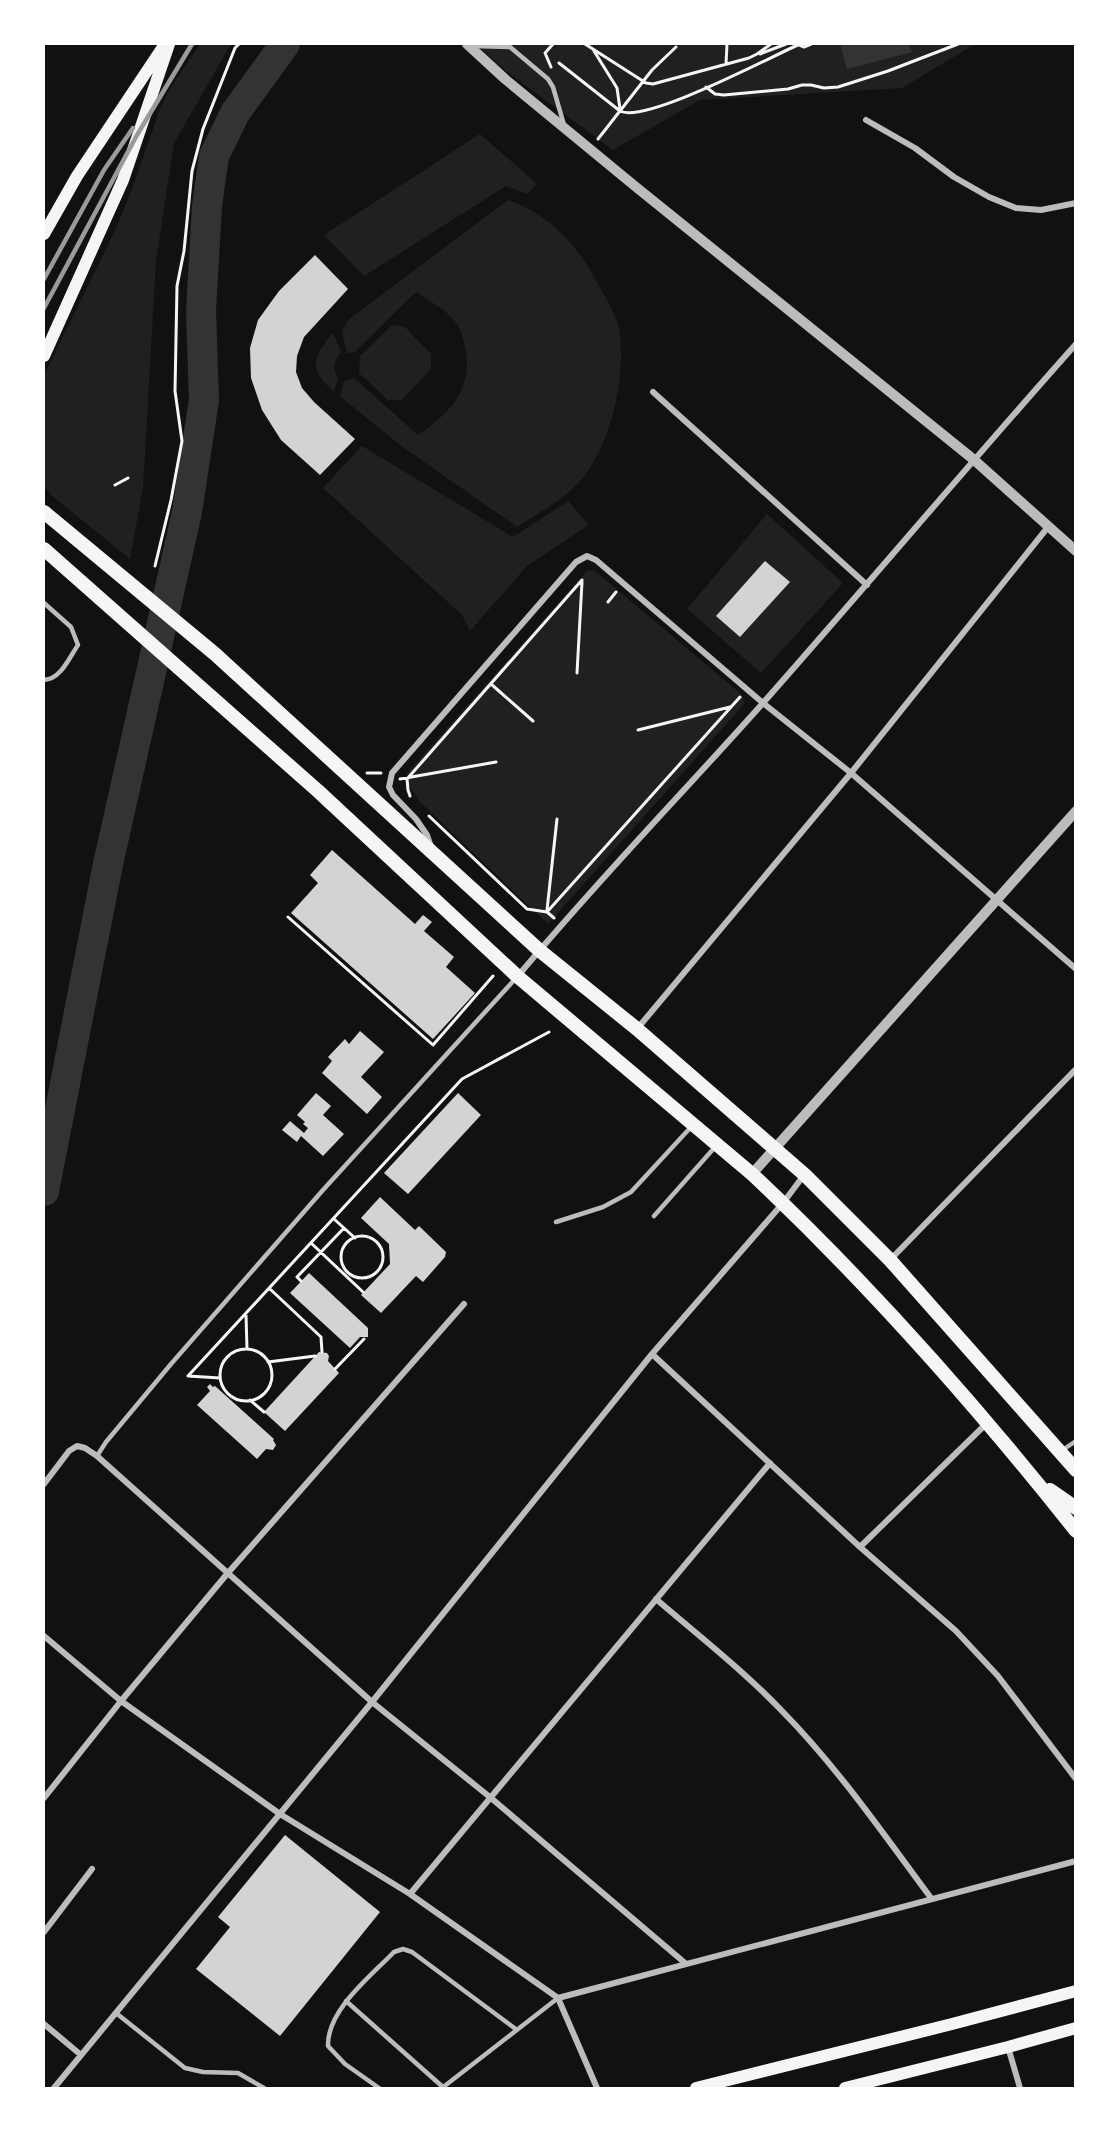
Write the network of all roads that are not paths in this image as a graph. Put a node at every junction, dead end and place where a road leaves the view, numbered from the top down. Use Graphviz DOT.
graph roads {
  1 [pos="167,44"];
  2 [pos="468,45"];
  3 [pos="866,120"];
  4 [pos="564,127"];
  5 [pos="1076,203"];
  6 [pos="44,234"];
  7 [pos="1076,344"];
  8 [pos="44,356"];
  9 [pos="653,392"];
  10 [pos="973,459"];
  11 [pos="44,512"];
  12 [pos="1048,526"];
  13 [pos="44,549"];
  14 [pos="1076,551"];
  15 [pos="867,585"];
  16 [pos="44,603"];
  17 [pos="44,680"];
  18 [pos="763,704"];
  19 [pos="852,773"];
  20 [pos="1076,811"];
  21 [pos="434,854"];
  22 [pos="997,900"];
  23 [pos="539,950"];
  24 [pos="1076,969"];
  25 [pos="518,976"];
  26 [pos="637,1029"];
  27 [pos="1076,1069"];
  28 [pos="693,1125"];
  29 [pos="717,1145"];
  30 [pos="774,1148"];
  31 [pos="752,1174"];
  32 [pos="805,1175"];
  33 [pos="783,1203"];
  34 [pos="654,1216"];
  35 [pos="556,1222"];
  36 [pos="890,1260"];
  37 [pos="464,1304"];
  38 [pos="652,1354"];
  39 [pos="987,1423"];
  40 [pos="1076,1441"];
  41 [pos="1060,1452"];
  42 [pos="97,1456"];
  43 [pos="770,1463"];
  44 [pos="1076,1470"];
  45 [pos="1034,1478"];
  46 [pos="44,1484"];
  47 [pos="1076,1508"];
  48 [pos="1076,1531"];
  49 [pos="860,1547"];
  50 [pos="227,1574"];
  51 [pos="656,1599"];
  52 [pos="44,1635"];
  53 [pos="121,1701"];
  54 [pos="372,1702"];
  55 [pos="1076,1779"];
  56 [pos="44,1798"];
  57 [pos="491,1798"];
  58 [pos="280,1814"];
  59 [pos="1076,1861"];
  60 [pos="92,1869"];
  61 [pos="410,1894"];
  62 [pos="931,1898"];
  63 [pos="44,1932"];
  64 [pos="685,1963"];
  65 [pos="1076,1991"];
  66 [pos="558,1998"];
  67 [pos="346,2001"];
  68 [pos="116,2013"];
  69 [pos="44,2024"];
  70 [pos="1076,2028"];
  71 [pos="517,2030"];
  72 [pos="1008,2047"];
  73 [pos="81,2055"];
  74 [pos="879,2084"];
  75 [pos="54,2088"];
  76 [pos="264,2088"];
  77 [pos="379,2088"];
  78 [pos="443,2088"];
  79 [pos="597,2088"];
  80 [pos="696,2088"];
  81 [pos="845,2088"];
  82 [pos="1020,2088"];
  1 -- 6 [label="main road"];
  1 -- 8 [label="main road"];
  2 -- 4 [label="street"];
  2 -- 4 [label="lane"];
  3 -- 5 [label="street"];
  4 -- 10 [label="street"];
  7 -- 10 [label="street"];
  9 -- 15 [label="street"];
  10 -- 12 [label="street"];
  10 -- 15 [label="street"];
  11 -- 21 [label="main road"];
  12 -- 14 [label="street"];
  12 -- 19 [label="street"];
  13 -- 25 [label="main road"];
  15 -- 18 [label="street"];
  16 -- 17 [label="lane"];
  18 -- 19 [label="street"];
  18 -- 21 [label="street"];
  18 -- 23 [label="street"];
  19 -- 22 [label="street"];
  19 -- 26 [label="street"];
  20 -- 22 [label="street"];
  21 -- 23 [label="main road"];
  22 -- 24 [label="street"];
  22 -- 30 [label="street"];
  23 -- 25 [label="street"];
  23 -- 26 [label="main road"];
  25 -- 28 [label="main road"];
  25 -- 42 [label="lane"];
  26 -- 30 [label="main road"];
  27 -- 36 [label="street"];
  28 -- 29 [label="main road"];
  28 -- 35 [label="lane"];
  29 -- 31 [label="main road"];
  29 -- 34 [label="lane"];
  30 -- 31 [label="street"];
  30 -- 32 [label="main road"];
  31 -- 33 [label="main road"];
  32 -- 33 [label="street"];
  32 -- 36 [label="main road"];
  33 -- 38 [label="street"];
  33 -- 39 [label="main road"];
  36 -- 41 [label="main road"];
  37 -- 50 [label="street"];
  38 -- 43 [label="street"];
  38 -- 54 [label="street"];
  39 -- 45 [label="main road"];
  39 -- 49 [label="street"];
  40 -- 41 [label="lane"];
  41 -- 44 [label="main road"];
  42 -- 46 [label="street"];
  42 -- 50 [label="street"];
  43 -- 49 [label="street"];
  43 -- 51 [label="street"];
  45 -- 47 [label="main road"];
  45 -- 48 [label="main road"];
  49 -- 55 [label="street"];
  50 -- 53 [label="street"];
  50 -- 54 [label="street"];
  51 -- 57 [label="street"];
  51 -- 62 [label="street"];
  52 -- 53 [label="street"];
  53 -- 56 [label="street"];
  53 -- 58 [label="street"];
  54 -- 57 [label="street"];
  54 -- 58 [label="street"];
  57 -- 61 [label="street"];
  57 -- 64 [label="street"];
  58 -- 61 [label="street"];
  58 -- 68 [label="street"];
  59 -- 62 [label="street"];
  60 -- 63 [label="street"];
  61 -- 66 [label="street"];
  62 -- 64 [label="street"];
  64 -- 66 [label="street"];
  65 -- 80 [label="main road"];
  66 -- 71 [label="lane"];
  66 -- 79 [label="street"];
  67 -- 71 [label="lane"];
  67 -- 77 [label="lane"];
  67 -- 78 [label="lane"];
  68 -- 73 [label="street"];
  68 -- 76 [label="lane"];
  69 -- 73 [label="street"];
  70 -- 72 [label="main road"];
  71 -- 78 [label="lane"];
  72 -- 74 [label="main road"];
  72 -- 82 [label="street"];
  73 -- 75 [label="street"];
  74 -- 81 [label="main road"];
}
